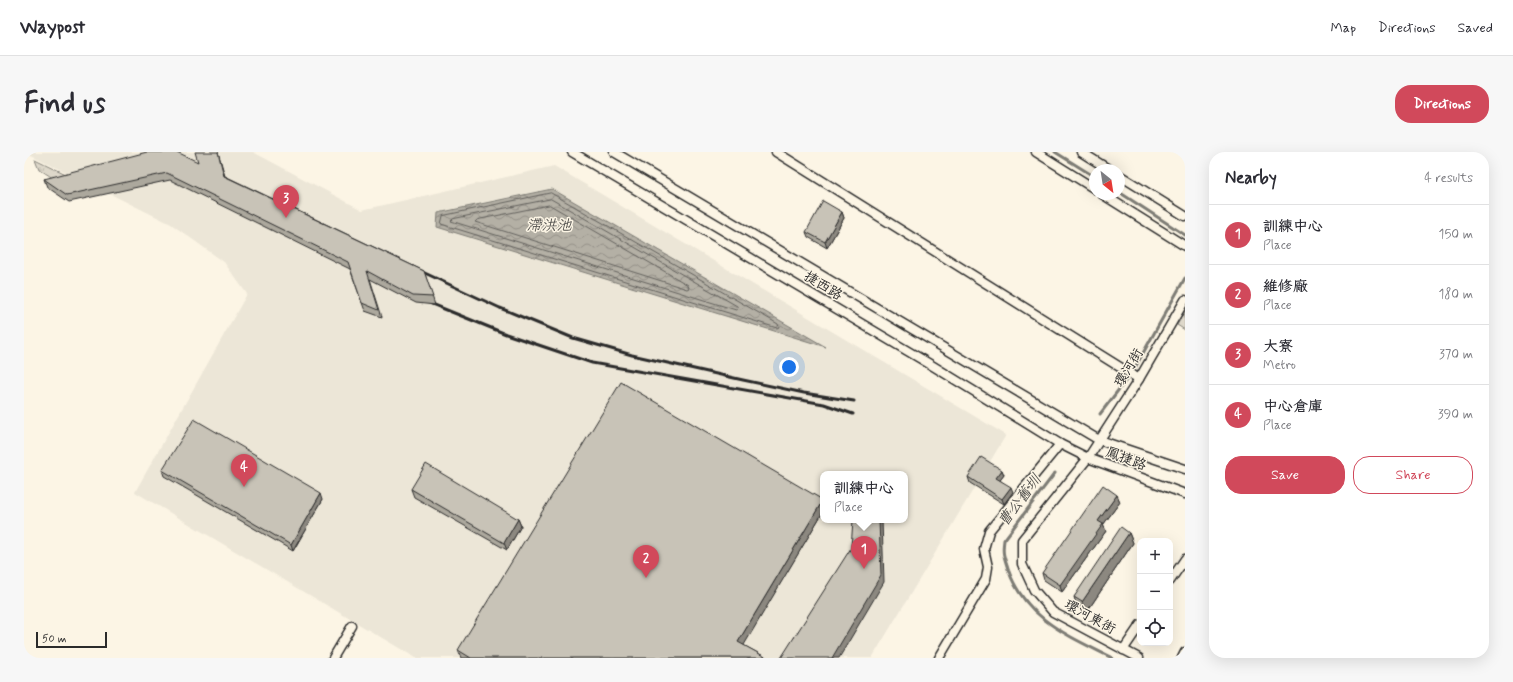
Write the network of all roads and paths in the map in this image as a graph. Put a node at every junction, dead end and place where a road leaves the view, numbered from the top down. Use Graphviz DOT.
graph roads {
  1 [pos="572,152"];
  2 [pos="614,152"];
  3 [pos="776,152"];
  4 [pos="1036,152"];
  5 [pos="1081,152"];
  6 [pos="1100,164"];
  7 [pos="1125,179"];
  8 [pos="1089,185"];
  9 [pos="1112,200"];
  10 [pos="1185,216"];
  11 [pos="1185,246"];
  12 [pos="1185,300"];
  13 [pos="1137,378"];
  14 [pos="1068,421"];
  15 [pos="1099,440"];
  16 [pos="1060,444"];
  17 [pos="1094,449"];
  18 [pos="1088,458"];
  19 [pos="1185,469"];
  20 [pos="1185,494"];
  21 [pos="1184,562"];
  22 [pos="1173,577"];
  23 [pos="352,626"];
  24 [pos="1137,629"];
  25 [pos="1123,650"];
  26 [pos="1185,652"];
  27 [pos="333,658"];
  28 [pos="939,658"];
  29 [pos="1139,658"];
  30 [pos="1182,658"];
  1 -- 16 [label="street, 捷西路"];
  2 -- 14 [label="street, 捷西路"];
  3 -- 13 [label="street"];
  4 -- 8 [label="street"];
  5 -- 6 [label="street"];
  7 -- 10 [label="street"];
  9 -- 11 [label="street"];
  12 -- 13 [label="street, 環河街"];
  13 -- 15 [label="street, 環河街"];
  14 -- 15 [label="street, 鳳捷路"];
  15 -- 17 [label="street, 環河街"];
  15 -- 19 [label="street, 鳳捷路"];
  16 -- 18 [label="street, 鳳捷路"];
  16 -- 28 [label="street"];
  17 -- 18 [label="street, 環河東街"];
  18 -- 20 [label="street, 鳳捷路"];
  18 -- 25 [label="street, 環河東街"];
  21 -- 22 [label="street"];
  23 -- 27 [label="street"];
  24 -- 25 [label="street"];
  25 -- 29 [label="street, 環河東街"];
  26 -- 30 [label="street"];
}
